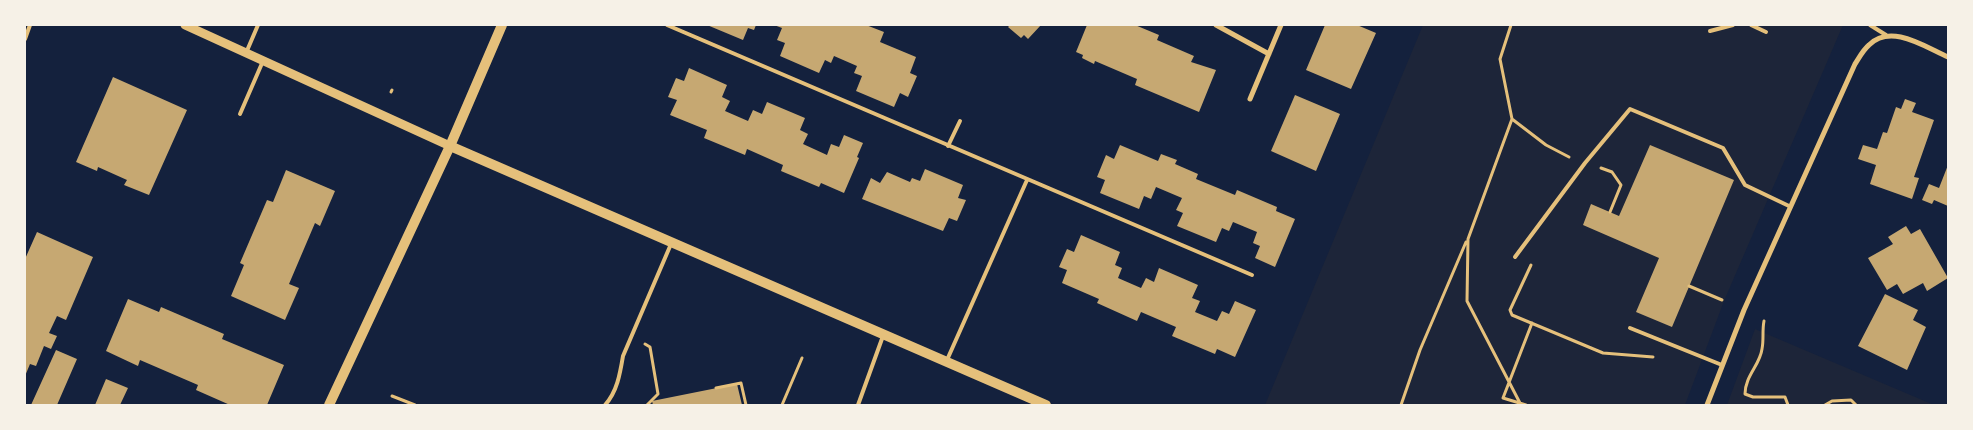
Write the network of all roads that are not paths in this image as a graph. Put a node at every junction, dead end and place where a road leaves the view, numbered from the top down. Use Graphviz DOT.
graph roads {
  1 [pos="30,25"];
  2 [pos="185,25"];
  3 [pos="258,25"];
  4 [pos="502,25"];
  5 [pos="667,25"];
  6 [pos="1216,25"];
  7 [pos="1281,25"];
  8 [pos="1733,25"];
  9 [pos="1751,25"];
  10 [pos="1870,25"];
  11 [pos="1710,31"];
  12 [pos="1766,32"];
  13 [pos="1886,35"];
  14 [pos="25,39"];
  15 [pos="246,53"];
  16 [pos="1269,54"];
  17 [pos="1948,57"];
  18 [pos="263,61"];
  19 [pos="1250,99"];
  20 [pos="240,114"];
  21 [pos="960,120"];
  22 [pos="450,146"];
  23 [pos="948,146"];
  24 [pos="1028,180"];
  25 [pos="1790,206"];
  26 [pos="672,242"];
  27 [pos="1515,257"];
  28 [pos="1252,275"];
  29 [pos="1630,328"];
  30 [pos="884,334"];
  31 [pos="946,362"];
  32 [pos="1722,365"];
  33 [pos="329,405"];
  34 [pos="605,405"];
  35 [pos="858,405"];
  36 [pos="1046,405"];
  37 [pos="1706,405"];
  1 -- 14 [label="lane"];
  2 -- 15 [label="street"];
  3 -- 15 [label="lane"];
  4 -- 22 [label="main road"];
  5 -- 23 [label="lane"];
  6 -- 16 [label="street"];
  7 -- 16 [label="street"];
  8 -- 11 [label="lane"];
  9 -- 12 [label="lane"];
  10 -- 13 [label="lane"];
  13 -- 17 [label="street"];
  13 -- 25 [label="street"];
  15 -- 18 [label="street"];
  16 -- 19 [label="street"];
  18 -- 20 [label="lane"];
  18 -- 22 [label="street"];
  21 -- 23 [label="lane"];
  22 -- 26 [label="main road"];
  22 -- 33 [label="main road"];
  23 -- 24 [label="lane"];
  24 -- 28 [label="lane"];
  24 -- 31 [label="lane"];
  25 -- 27 [label="lane"];
  25 -- 32 [label="street"];
  26 -- 30 [label="main road"];
  26 -- 34 [label="lane"];
  29 -- 32 [label="lane"];
  30 -- 31 [label="main road"];
  30 -- 35 [label="lane"];
  31 -- 36 [label="main road"];
  32 -- 37 [label="street"];
}
